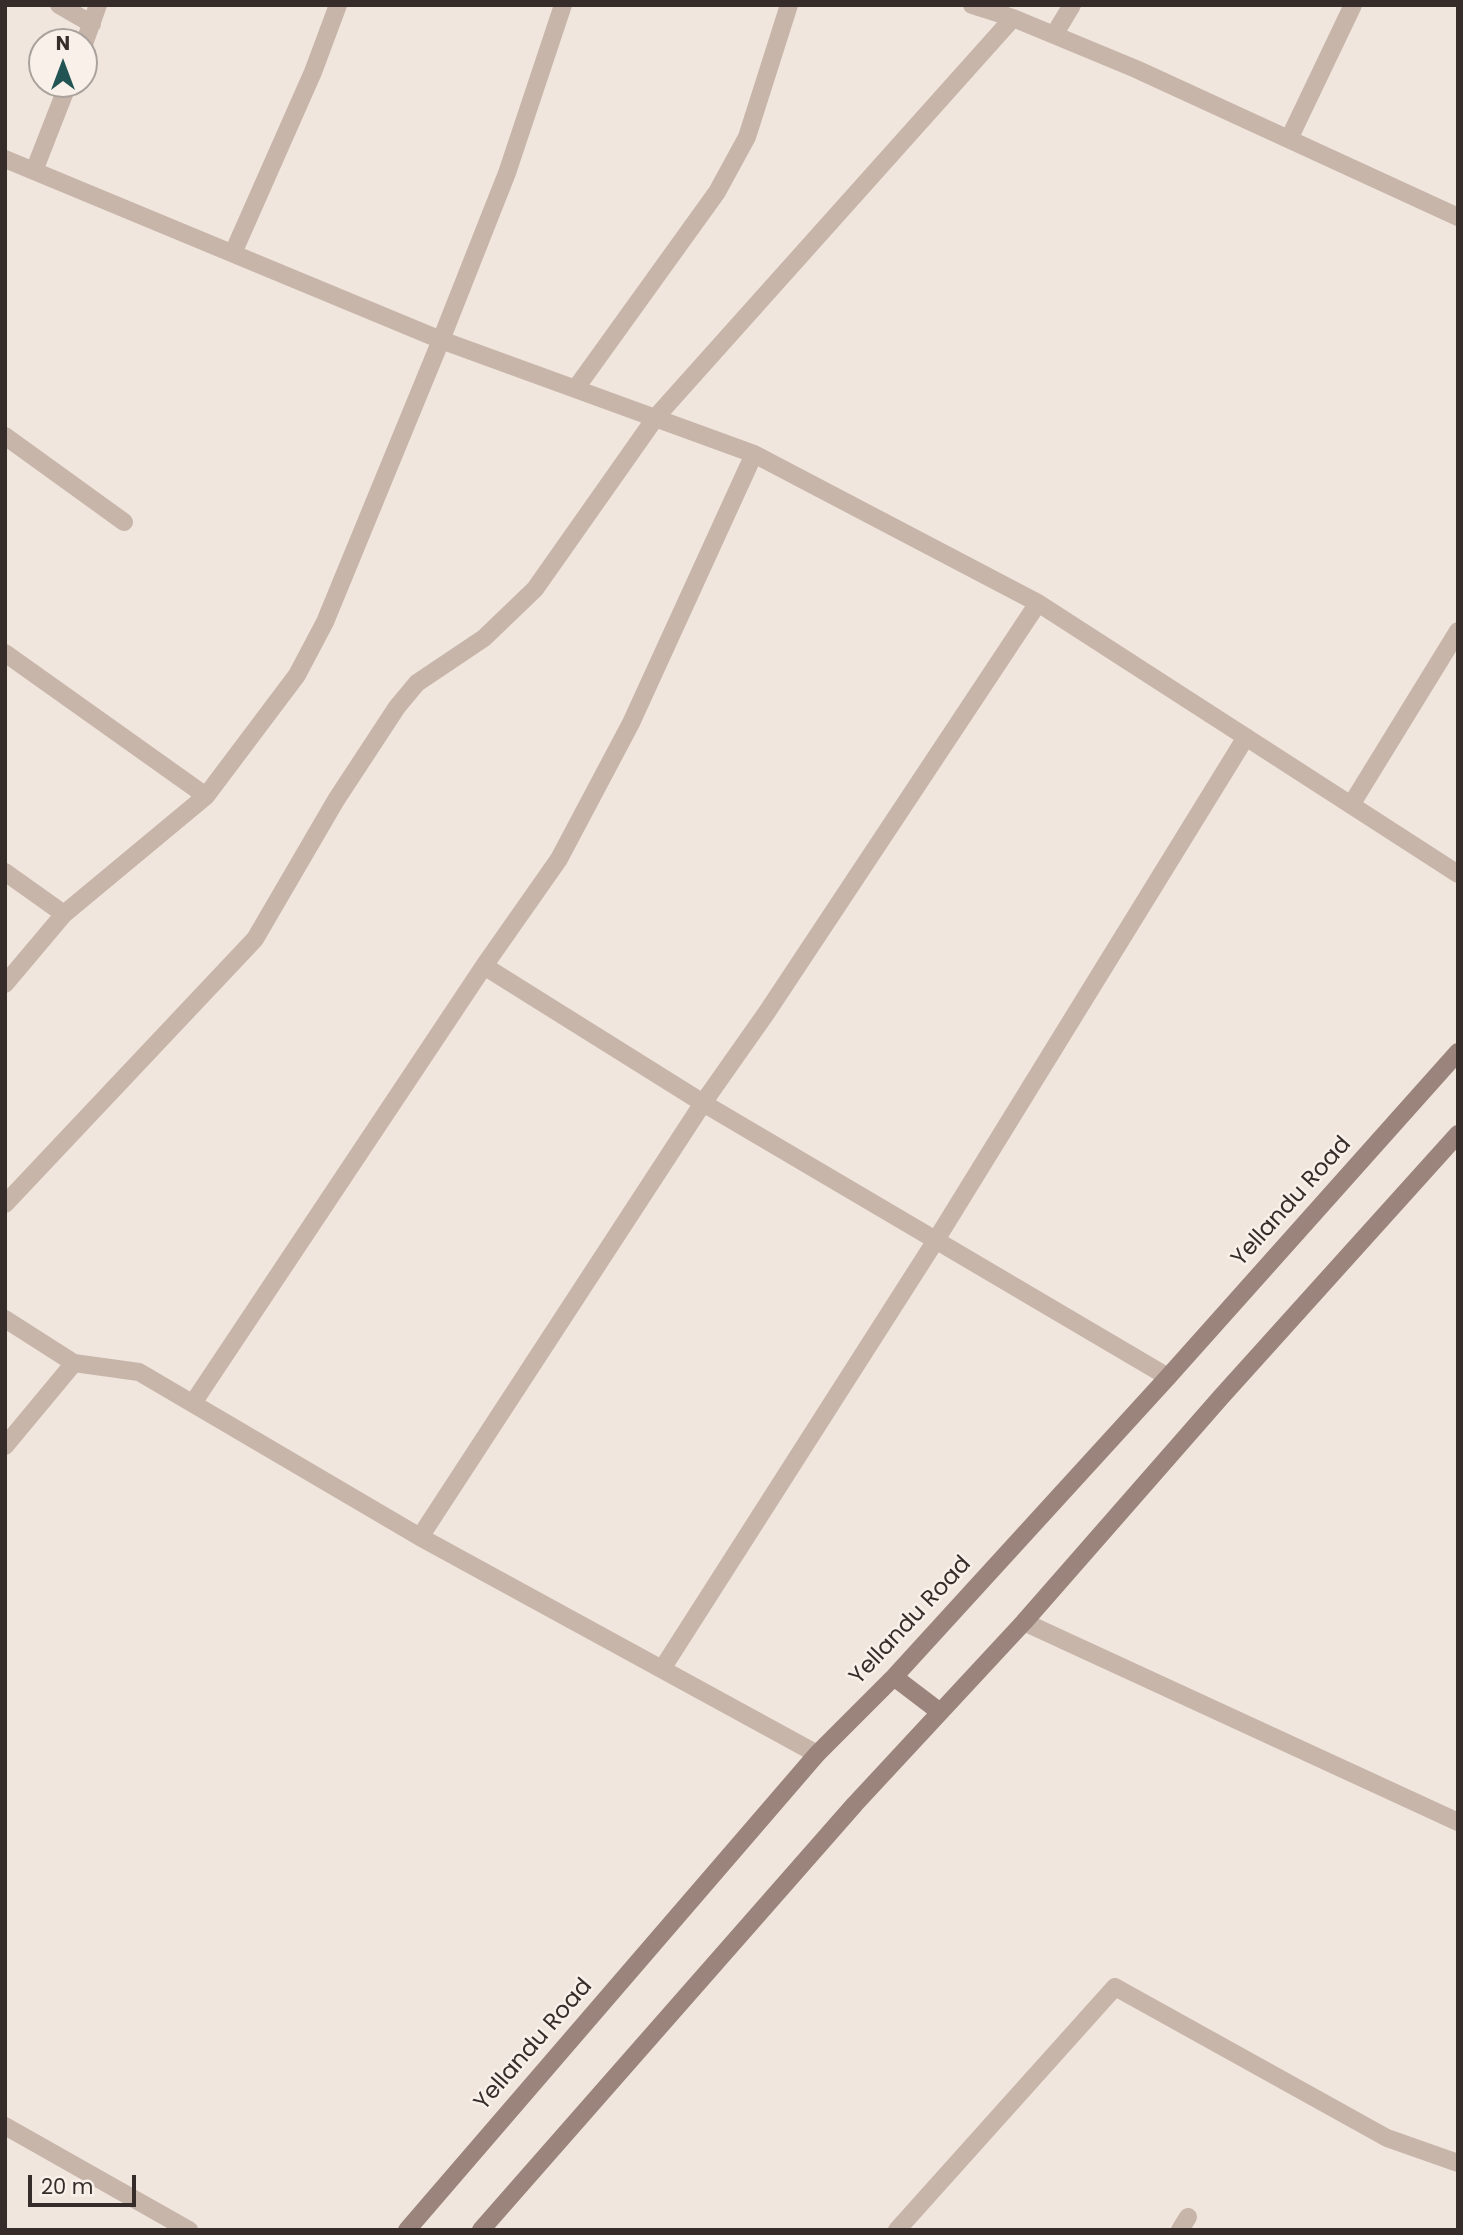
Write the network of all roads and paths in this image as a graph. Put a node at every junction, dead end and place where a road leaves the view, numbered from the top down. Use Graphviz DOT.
graph roads {
  1 [pos="59,5"];
  2 [pos="98,5"];
  3 [pos="338,5"];
  4 [pos="563,5"];
  5 [pos="789,5"];
  6 [pos="972,5"];
  7 [pos="1072,5"];
  8 [pos="1353,5"];
  9 [pos="1013,18"];
  10 [pos="92,24"];
  11 [pos="90,28"];
  12 [pos="1054,35"];
  13 [pos="63,98"];
  14 [pos="1289,139"];
  15 [pos="5,159"];
  16 [pos="34,171"];
  17 [pos="1458,217"];
  18 [pos="233,253"];
  19 [pos="441,340"];
  20 [pos="576,388"];
  21 [pos="656,417"];
  22 [pos="5,436"];
  23 [pos="754,454"];
  24 [pos="124,522"];
  25 [pos="1038,603"];
  26 [pos="1458,631"];
  27 [pos="5,653"];
  28 [pos="1246,737"];
  29 [pos="206,796"];
  30 [pos="1351,805"];
  31 [pos="5,872"];
  32 [pos="1458,874"];
  33 [pos="64,914"];
  34 [pos="484,966"];
  35 [pos="5,984"];
  36 [pos="1458,1052"];
  37 [pos="703,1103"];
  38 [pos="1458,1135"];
  39 [pos="5,1204"];
  40 [pos="936,1240"];
  41 [pos="5,1319"];
  42 [pos="74,1363"];
  43 [pos="1168,1377"];
  44 [pos="192,1403"];
  45 [pos="5,1446"];
  46 [pos="420,1537"];
  47 [pos="1024,1622"];
  48 [pos="662,1669"];
  49 [pos="894,1677"];
  50 [pos="940,1712"];
  51 [pos="817,1754"];
  52 [pos="1458,1822"];
  53 [pos="5,2126"];
  54 [pos="1458,2163"];
  55 [pos="189,2230"];
  56 [pos="407,2230"];
  57 [pos="481,2230"];
  58 [pos="897,2230"];
  1 -- 10 [label="street"];
  2 -- 10 [label="street"];
  3 -- 18 [label="street"];
  4 -- 19 [label="street"];
  5 -- 20 [label="street"];
  6 -- 9 [label="street"];
  7 -- 12 [label="street"];
  8 -- 14 [label="street"];
  9 -- 12 [label="street"];
  9 -- 21 [label="street"];
  10 -- 11 [label="street"];
  12 -- 14 [label="street"];
  13 -- 16 [label="street"];
  14 -- 17 [label="street"];
  15 -- 16 [label="street"];
  16 -- 18 [label="street"];
  18 -- 19 [label="street"];
  19 -- 20 [label="street"];
  19 -- 29 [label="street"];
  20 -- 21 [label="street"];
  21 -- 23 [label="street"];
  21 -- 39 [label="street"];
  22 -- 24 [label="street"];
  23 -- 25 [label="street"];
  23 -- 34 [label="street"];
  25 -- 28 [label="street"];
  25 -- 37 [label="street"];
  26 -- 30 [label="street"];
  27 -- 29 [label="street"];
  28 -- 30 [label="street"];
  28 -- 40 [label="street"];
  29 -- 33 [label="street"];
  30 -- 32 [label="street"];
  31 -- 33 [label="street"];
  33 -- 35 [label="street"];
  34 -- 37 [label="street"];
  34 -- 44 [label="street"];
  36 -- 43 [label="main road, Yellandu Road"];
  37 -- 40 [label="street"];
  37 -- 46 [label="street"];
  38 -- 47 [label="main road"];
  40 -- 43 [label="street"];
  40 -- 48 [label="street"];
  41 -- 42 [label="street"];
  42 -- 44 [label="street"];
  42 -- 45 [label="street"];
  43 -- 49 [label="main road, Yellandu Road"];
  44 -- 46 [label="street"];
  46 -- 48 [label="street"];
  47 -- 50 [label="main road"];
  47 -- 52 [label="street"];
  48 -- 51 [label="street"];
  49 -- 50 [label="main road"];
  49 -- 51 [label="main road, Yellandu Road"];
  50 -- 57 [label="main road"];
  51 -- 56 [label="main road, Yellandu Road"];
  53 -- 55 [label="street"];
  54 -- 58 [label="street"];
}
